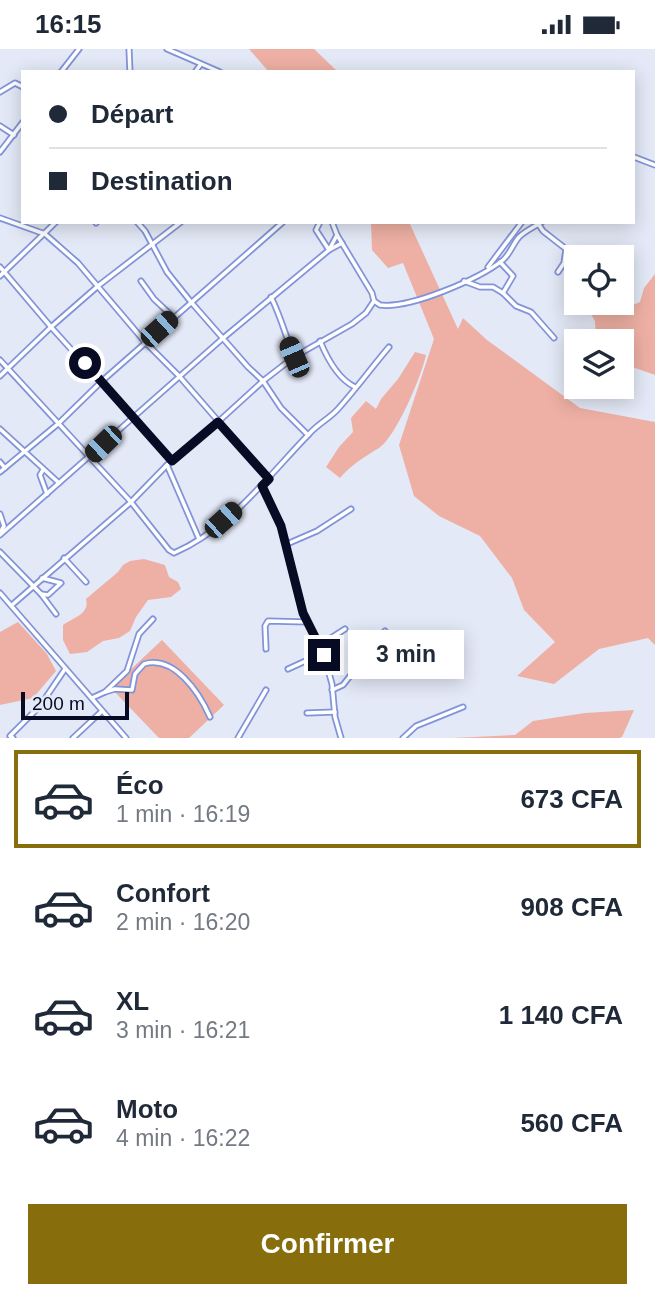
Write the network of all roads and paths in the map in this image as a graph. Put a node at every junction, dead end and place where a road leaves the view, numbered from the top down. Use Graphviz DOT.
graph roads {
  1 [pos="79,49"];
  2 [pos="129,49"];
  3 [pos="167,49"];
  4 [pos="201,64"];
  5 [pos="63,70"];
  6 [pos="130,70"];
  7 [pos="196,70"];
  8 [pos="215,70"];
  9 [pos="21,86"];
  10 [pos="0,92"];
  11 [pos="21,125"];
  12 [pos="0,126"];
  13 [pos="13,135"];
  14 [pos="0,152"];
  15 [pos="635,157"];
  16 [pos="655,165"];
  17 [pos="0,218"];
  18 [pos="54,224"];
  19 [pos="139,224"];
  20 [pos="179,224"];
  21 [pos="280,224"];
  22 [pos="319,224"];
  23 [pos="333,224"];
  24 [pos="520,224"];
  25 [pos="538,224"];
  26 [pos="540,224"];
  27 [pos="45,234"];
  28 [pos="337,235"];
  29 [pos="342,243"];
  30 [pos="152,246"];
  31 [pos="330,250"];
  32 [pos="500,262"];
  33 [pos="0,267"];
  34 [pos="485,270"];
  35 [pos="5,272"];
  36 [pos="558,272"];
  37 [pos="0,276"];
  38 [pos="141,281"];
  39 [pos="464,281"];
  40 [pos="97,286"];
  41 [pos="503,293"];
  42 [pos="271,297"];
  43 [pos="374,300"];
  44 [pos="191,302"];
  45 [pos="173,317"];
  46 [pos="51,327"];
  47 [pos="554,338"];
  48 [pos="222,339"];
  49 [pos="320,341"];
  50 [pos="145,342"];
  51 [pos="389,347"];
  52 [pos="294,357"];
  53 [pos="0,360"];
  54 [pos="8,370"];
  55 [pos="0,376"];
  56 [pos="179,376"];
  57 [pos="263,380"];
  58 [pos="102,381"];
  59 [pos="355,387"];
  60 [pos="132,417"];
  61 [pos="218,422"];
  62 [pos="59,423"];
  63 [pos="0,429"];
  64 [pos="308,435"];
  65 [pos="25,450"];
  66 [pos="89,457"];
  67 [pos="172,461"];
  68 [pos="0,462"];
  69 [pos="167,465"];
  70 [pos="5,468"];
  71 [pos="43,470"];
  72 [pos="0,472"];
  73 [pos="269,479"];
  74 [pos="59,483"];
  75 [pos="262,486"];
  76 [pos="47,494"];
  77 [pos="131,502"];
  78 [pos="351,509"];
  79 [pos="0,514"];
  80 [pos="0,535"];
  81 [pos="199,539"];
  82 [pos="287,544"];
  83 [pos="0,552"];
  84 [pos="64,558"];
  85 [pos="42,578"];
  86 [pos="86,582"];
  87 [pos="33,585"];
  88 [pos="0,593"];
  89 [pos="41,594"];
  90 [pos="12,605"];
  91 [pos="56,614"];
  92 [pos="153,619"];
  93 [pos="308,622"];
  94 [pos="345,629"];
  95 [pos="385,631"];
  96 [pos="320,645"];
  97 [pos="266,649"];
  98 [pos="323,653"];
  99 [pos="65,669"];
  100 [pos="288,669"];
  101 [pos="266,690"];
  102 [pos="332,690"];
  103 [pos="105,692"];
  104 [pos="92,698"];
  105 [pos="463,707"];
  106 [pos="102,711"];
  107 [pos="335,712"];
  108 [pos="307,713"];
  109 [pos="210,717"];
  110 [pos="13,738"];
  111 [pos="73,738"];
  112 [pos="126,738"];
  113 [pos="238,738"];
  114 [pos="341,738"];
  115 [pos="403,738"];
  1 -- 5 [label="street"];
  2 -- 6 [label="street"];
  3 -- 4 [label="street"];
  4 -- 7 [label="street"];
  4 -- 8 [label="street"];
  9 -- 10 [label="street"];
  11 -- 13 [label="street"];
  12 -- 13 [label="street"];
  13 -- 14 [label="street"];
  15 -- 16 [label="street"];
  17 -- 27 [label="street"];
  18 -- 27 [label="street"];
  19 -- 30 [label="street"];
  20 -- 30 [label="street"];
  21 -- 44 [label="street"];
  22 -- 31 [label="street"];
  23 -- 28 [label="street"];
  24 -- 34 [label="street"];
  25 -- 32 [label="street"];
  26 -- 36 [label="street"];
  27 -- 35 [label="street"];
  27 -- 40 [label="street"];
  28 -- 29 [label="street"];
  28 -- 31 [label="street"];
  29 -- 31 [label="street"];
  29 -- 43 [label="street"];
  30 -- 40 [label="street"];
  30 -- 44 [label="street"];
  31 -- 42 [label="street"];
  32 -- 34 [label="street"];
  32 -- 41 [label="street"];
  33 -- 35 [label="street"];
  34 -- 39 [label="street"];
  35 -- 37 [label="street"];
  35 -- 46 [label="street"];
  38 -- 45 [label="street"];
  39 -- 41 [label="street"];
  39 -- 43 [label="street"];
  40 -- 46 [label="street"];
  40 -- 50 [label="street"];
  41 -- 47 [label="street"];
  42 -- 48 [label="street"];
  42 -- 52 [label="street"];
  43 -- 49 [label="street"];
  44 -- 45 [label="street"];
  44 -- 48 [label="street"];
  45 -- 50 [label="street"];
  46 -- 54 [label="street"];
  46 -- 58 [label="street"];
  48 -- 56 [label="street"];
  48 -- 57 [label="street"];
  49 -- 52 [label="street"];
  49 -- 59 [label="street"];
  50 -- 56 [label="street"];
  50 -- 58 [label="street"];
  51 -- 59 [label="street"];
  52 -- 57 [label="street"];
  53 -- 54 [label="street"];
  54 -- 55 [label="street"];
  54 -- 62 [label="street"];
  56 -- 60 [label="street"];
  56 -- 61 [label="street"];
  57 -- 61 [label="street"];
  57 -- 64 [label="street"];
  58 -- 60 [label="street"];
  58 -- 62 [label="street"];
  59 -- 64 [label="street"];
  60 -- 66 [label="street"];
  60 -- 67 [label="street"];
  61 -- 67 [label="street"];
  61 -- 73 [label="street"];
  62 -- 65 [label="street"];
  62 -- 66 [label="street"];
  63 -- 65 [label="street"];
  64 -- 73 [label="street"];
  65 -- 70 [label="street"];
  65 -- 71 [label="street"];
  66 -- 74 [label="street"];
  66 -- 77 [label="street"];
  67 -- 69 [label="street"];
  68 -- 70 [label="street"];
  69 -- 77 [label="street"];
  69 -- 81 [label="street"];
  70 -- 72 [label="street"];
  71 -- 74 [label="street"];
  71 -- 76 [label="street"];
  73 -- 75 [label="street"];
  74 -- 76 [label="street"];
  75 -- 81 [label="street"];
  75 -- 82 [label="street"];
  76 -- 80 [label="street"];
  77 -- 81 [label="street"];
  77 -- 84 [label="street"];
  78 -- 82 [label="street"];
  79 -- 80 [label="street"];
  82 -- 93 [label="street"];
  83 -- 87 [label="street"];
  84 -- 85 [label="street"];
  84 -- 86 [label="street"];
  85 -- 87 [label="street"];
  85 -- 89 [label="street"];
  87 -- 89 [label="street"];
  87 -- 90 [label="street"];
  88 -- 90 [label="street"];
  89 -- 91 [label="street"];
  90 -- 99 [label="street"];
  92 -- 103 [label="street"];
  93 -- 96 [label="street"];
  93 -- 97 [label="street"];
  94 -- 96 [label="street"];
  95 -- 102 [label="street"];
  96 -- 98 [label="street"];
  98 -- 100 [label="street"];
  98 -- 102 [label="street"];
  99 -- 104 [label="street"];
  99 -- 110 [label="street"];
  101 -- 113 [label="street"];
  102 -- 107 [label="street"];
  103 -- 104 [label="street"];
  103 -- 109 [label="street"];
  104 -- 106 [label="street"];
  105 -- 115 [label="street"];
  106 -- 111 [label="street"];
  106 -- 112 [label="street"];
  107 -- 108 [label="street"];
  107 -- 114 [label="street"];
}
